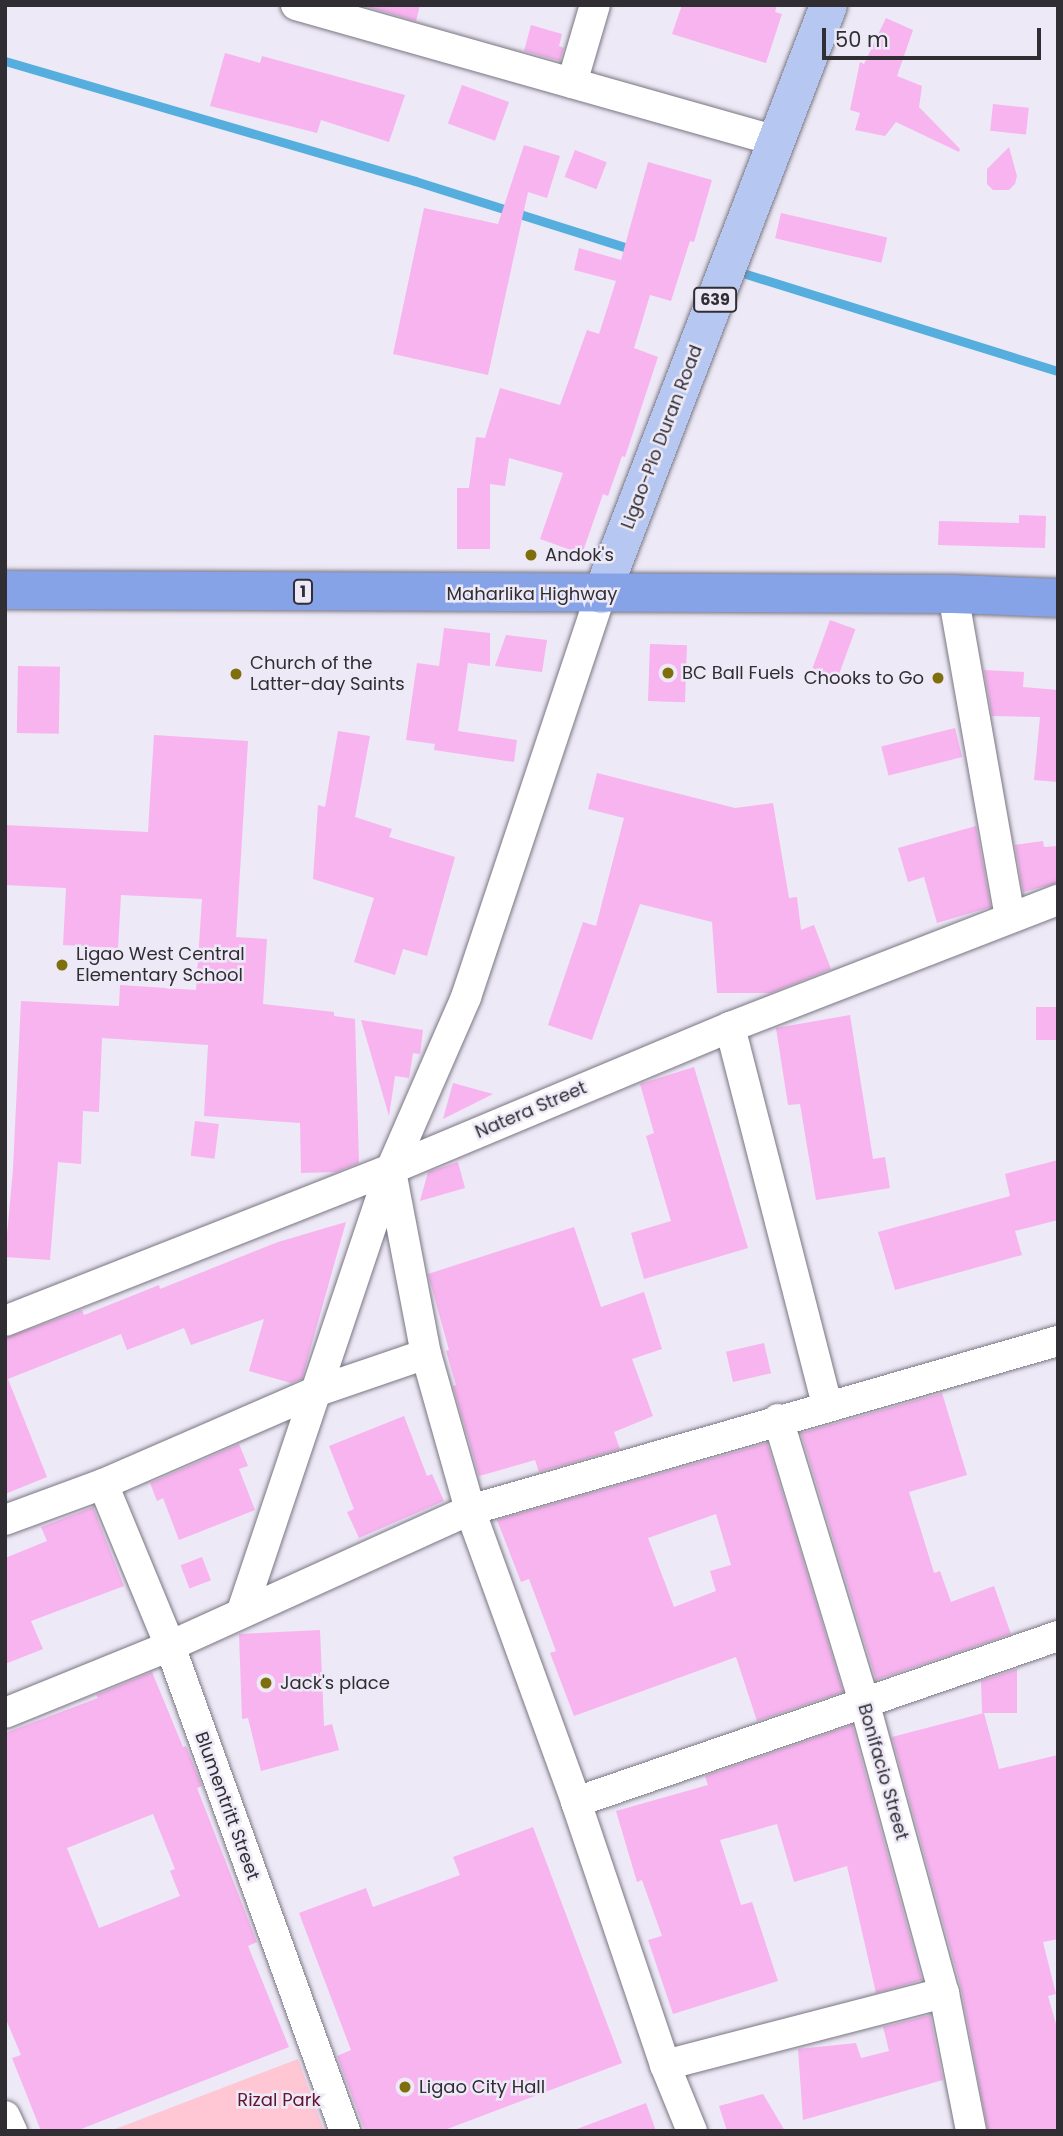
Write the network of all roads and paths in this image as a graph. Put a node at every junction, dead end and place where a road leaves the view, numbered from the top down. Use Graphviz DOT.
graph roads {
  1 [pos="296,5"];
  2 [pos="595,5"];
  3 [pos="828,5"];
  4 [pos="572,83"];
  5 [pos="777,141"];
  6 [pos="5,590"];
  7 [pos="953,593"];
  8 [pos="601,594"];
  9 [pos="1058,598"];
  10 [pos="1058,900"];
  11 [pos="1010,917"];
  12 [pos="730,1027"];
  13 [pos="391,1169"];
  14 [pos="5,1321"];
  15 [pos="1058,1340"];
  16 [pos="426,1354"];
  17 [pos="315,1392"];
  18 [pos="827,1405"];
  19 [pos="778,1419"];
  20 [pos="103,1484"];
  21 [pos="470,1510"];
  22 [pos="5,1520"];
  23 [pos="242,1611"];
  24 [pos="1058,1636"];
  25 [pos="170,1646"];
  26 [pos="865,1705"];
  27 [pos="5,1713"];
  28 [pos="576,1802"];
  29 [pos="944,1993"];
  30 [pos="664,2065"];
  31 [pos="5,2116"];
  32 [pos="12,2131"];
  33 [pos="345,2131"];
  34 [pos="692,2131"];
  35 [pos="971,2131"];
  1 -- 4 [label="street"];
  2 -- 4 [label="street"];
  3 -- 5 [label="main road, Ligao-Pio Duran Road / 639"];
  4 -- 5 [label="street"];
  5 -- 8 [label="main road, Ligao-Pio Duran Road / 639"];
  6 -- 8 [label="highway, Maharlika Highway / 1"];
  7 -- 8 [label="highway, Maharlika Highway / 1"];
  7 -- 9 [label="highway, Maharlika Highway / 1"];
  7 -- 11 [label="street"];
  8 -- 13 [label="street"];
  10 -- 11 [label="street, Natera Street"];
  11 -- 12 [label="street, Natera Street"];
  12 -- 13 [label="street, Natera Street"];
  12 -- 18 [label="street"];
  13 -- 14 [label="street, Natera Street"];
  13 -- 16 [label="street"];
  13 -- 17 [label="street"];
  15 -- 18 [label="street"];
  16 -- 17 [label="street"];
  16 -- 21 [label="street"];
  17 -- 20 [label="street"];
  17 -- 23 [label="street"];
  18 -- 19 [label="street"];
  19 -- 21 [label="street"];
  19 -- 26 [label="street, Bonifacio Street"];
  20 -- 22 [label="street"];
  20 -- 25 [label="street, Blumentritt Street"];
  21 -- 23 [label="street"];
  21 -- 28 [label="street"];
  23 -- 25 [label="street"];
  24 -- 26 [label="street"];
  25 -- 27 [label="street"];
  25 -- 33 [label="street, Blumentritt Street"];
  26 -- 28 [label="street"];
  26 -- 29 [label="street, Bonifacio Street"];
  28 -- 30 [label="street"];
  29 -- 30 [label="street"];
  29 -- 35 [label="street, Bonifacio Street"];
  30 -- 34 [label="street"];
  31 -- 32 [label="street"];
}
